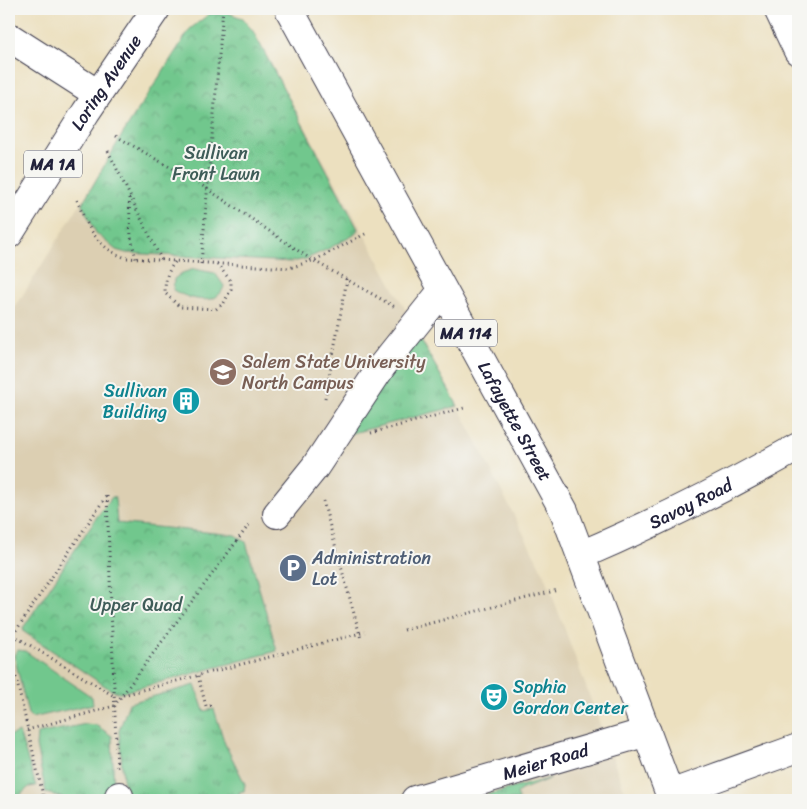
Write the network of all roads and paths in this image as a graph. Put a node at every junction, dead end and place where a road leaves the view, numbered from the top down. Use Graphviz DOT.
graph roads {
  1 [pos="156,9"];
  2 [pos="223,9"];
  3 [pos="289,9"];
  4 [pos="778,9"];
  5 [pos="9,37"];
  6 [pos="798,51"];
  7 [pos="98,94"];
  8 [pos="116,136"];
  9 [pos="108,150"];
  10 [pos="206,188"];
  11 [pos="130,198"];
  12 [pos="77,200"];
  13 [pos="367,233"];
  14 [pos="9,234"];
  15 [pos="136,258"];
  16 [pos="315,260"];
  17 [pos="162,261"];
  18 [pos="176,262"];
  19 [pos="201,264"];
  20 [pos="217,264"];
  21 [pos="347,278"];
  22 [pos="442,291"];
  23 [pos="400,310"];
  24 [pos="323,407"];
  25 [pos="464,408"];
  26 [pos="330,444"];
  27 [pos="798,447"];
  28 [pos="327,496"];
  29 [pos="277,514"];
  30 [pos="240,538"];
  31 [pos="582,555"];
  32 [pos="558,590"];
  33 [pos="404,630"];
  34 [pos="365,632"];
  35 [pos="360,633"];
  36 [pos="13,635"];
  37 [pos="361,639"];
  38 [pos="198,676"];
  39 [pos="122,695"];
  40 [pos="114,696"];
  41 [pos="214,705"];
  42 [pos="114,706"];
  43 [pos="27,730"];
  44 [pos="647,732"];
  45 [pos="798,748"];
  46 [pos="671,797"];
  47 [pos="119,798"];
  48 [pos="44,800"];
  49 [pos="416,800"];
  1 -- 7 [label="main road, Loring Avenue / MA 1A"];
  2 -- 10 [label="path"];
  3 -- 22 [label="main road, Lafayette Street / MA 114"];
  4 -- 6 [label="main road"];
  5 -- 7 [label="main road"];
  7 -- 14 [label="main road, Loring Avenue / MA 1A"];
  8 -- 10 [label="path"];
  9 -- 11 [label="path"];
  10 -- 16 [label="path"];
  10 -- 19 [label="path"];
  11 -- 15 [label="path"];
  11 -- 17 [label="path"];
  12 -- 15 [label="path"];
  13 -- 16 [label="path"];
  15 -- 17 [label="path"];
  16 -- 20 [label="path"];
  16 -- 21 [label="path"];
  17 -- 18 [label="path"];
  18 -- 19 [label="path"];
  18 -- 20 [label="path"];
  19 -- 20 [label="path"];
  21 -- 23 [label="path"];
  21 -- 24 [label="path"];
  22 -- 26 [label="main road"];
  22 -- 31 [label="main road, Lafayette Street / MA 114"];
  25 -- 26 [label="path"];
  26 -- 29 [label="main road"];
  27 -- 31 [label="main road, Savoy Road"];
  28 -- 35 [label="path"];
  30 -- 39 [label="path"];
  31 -- 44 [label="main road, Lafayette Street / MA 114"];
  32 -- 33 [label="path"];
  34 -- 35 [label="path"];
  35 -- 37 [label="path"];
  35 -- 38 [label="path"];
  36 -- 40 [label="path"];
  36 -- 40 [label="path"];
  36 -- 43 [label="path"];
  38 -- 39 [label="path"];
  38 -- 41 [label="path"];
  39 -- 42 [label="path"];
  40 -- 42 [label="path"];
  42 -- 43 [label="path"];
  42 -- 47 [label="path"];
  43 -- 48 [label="path"];
  44 -- 46 [label="main road, Lafayette Street / MA 114"];
  44 -- 49 [label="main road, Meier Road"];
  45 -- 46 [label="main road"];
}
